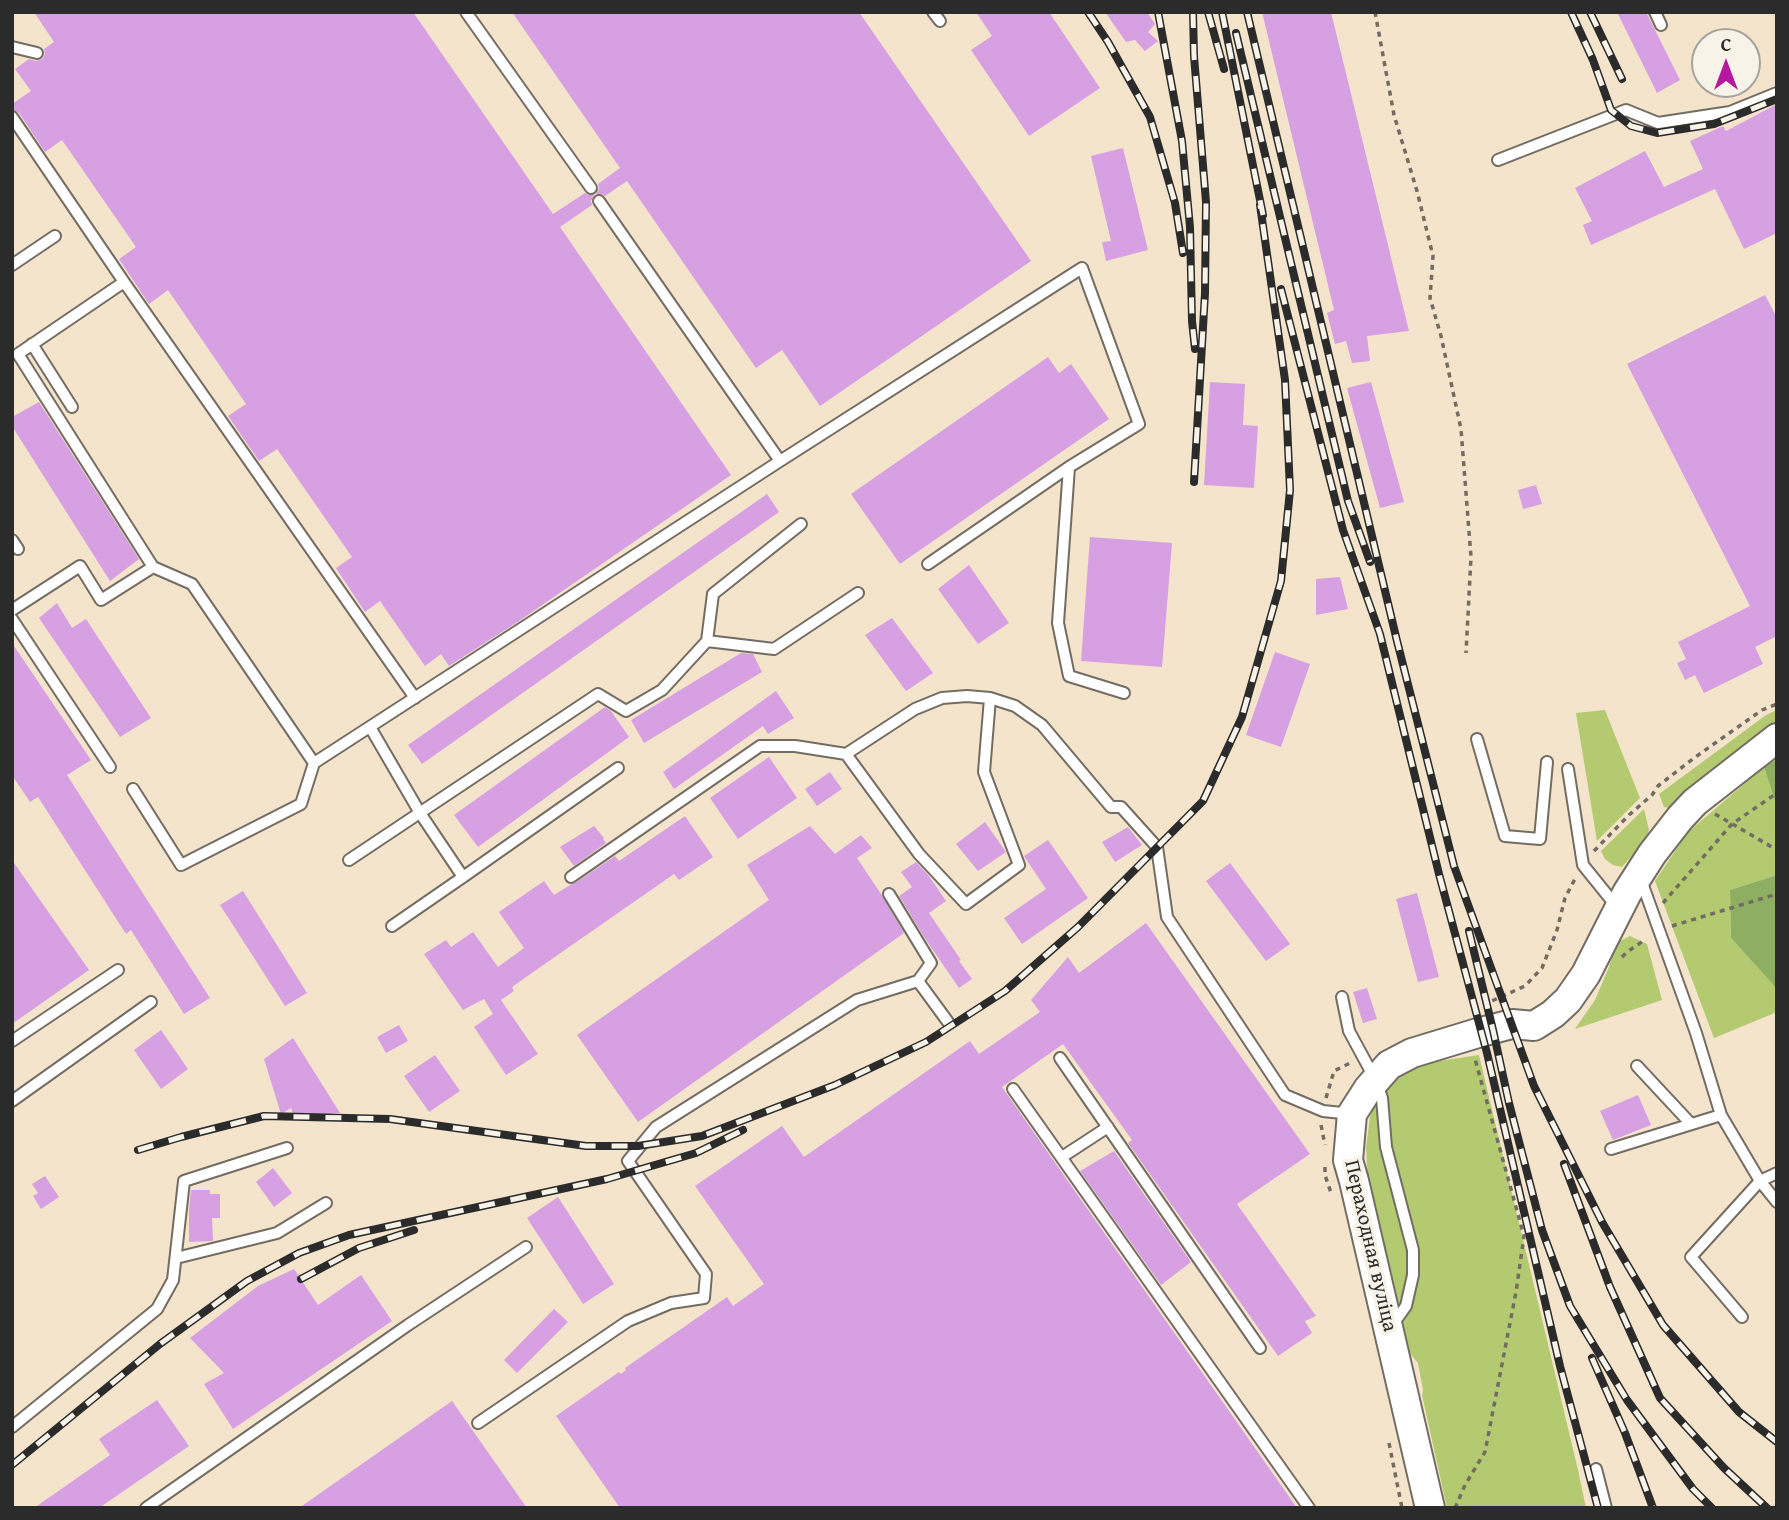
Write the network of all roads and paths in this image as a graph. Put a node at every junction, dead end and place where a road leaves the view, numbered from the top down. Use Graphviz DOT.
graph roads {
  1 [pos="466,12"];
  2 [pos="1375,12"];
  3 [pos="1654,12"];
  4 [pos="1661,24"];
  5 [pos="12,47"];
  6 [pos="37,54"];
  7 [pos="1777,93"];
  8 [pos="12,117"];
  9 [pos="1498,160"];
  10 [pos="591,188"];
  11 [pos="599,201"];
  12 [pos="78,214"];
  13 [pos="66,221"];
  14 [pos="55,236"];
  15 [pos="12,265"];
  16 [pos="124,282"];
  17 [pos="32,345"];
  18 [pos="15,356"];
  19 [pos="72,407"];
  20 [pos="780,461"];
  21 [pos="1069,467"];
  22 [pos="800,524"];
  23 [pos="928,564"];
  24 [pos="153,567"];
  25 [pos="858,593"];
  26 [pos="12,610"];
  27 [pos="12,620"];
  28 [pos="707,640"];
  29 [pos="1466,653"];
  30 [pos="1124,692"];
  31 [pos="415,698"];
  32 [pos="990,698"];
  33 [pos="1777,704"];
  34 [pos="370,727"];
  35 [pos="1777,738"];
  36 [pos="1477,739"];
  37 [pos="846,754"];
  38 [pos="1547,762"];
  39 [pos="314,763"];
  40 [pos="110,768"];
  41 [pos="618,768"];
  42 [pos="1568,769"];
  43 [pos="133,789"];
  44 [pos="1777,793"];
  45 [pos="1695,802"];
  46 [pos="420,813"];
  47 [pos="1732,824"];
  48 [pos="1777,850"];
  49 [pos="349,860"];
  50 [pos="1583,865"];
  51 [pos="1639,874"];
  52 [pos="463,877"];
  53 [pos="572,877"];
  54 [pos="889,894"];
  55 [pos="1619,909"];
  56 [pos="1653,914"];
  57 [pos="392,926"];
  58 [pos="118,970"];
  59 [pos="918,981"];
  60 [pos="1342,997"];
  61 [pos="151,1002"];
  62 [pos="1465,1013"];
  63 [pos="948,1022"];
  64 [pos="12,1041"];
  65 [pos="1060,1058"];
  66 [pos="1475,1058"];
  67 [pos="1637,1066"];
  68 [pos="1369,1068"];
  69 [pos="1013,1089"];
  70 [pos="12,1101"];
  71 [pos="1323,1111"];
  72 [pos="1352,1114"];
  73 [pos="1721,1115"];
  74 [pos="1691,1124"];
  75 [pos="1108,1126"];
  76 [pos="287,1148"];
  77 [pos="1611,1149"];
  78 [pos="1325,1155"];
  79 [pos="1062,1157"];
  80 [pos="1325,1165"];
  81 [pos="1777,1173"];
  82 [pos="1760,1181"];
  83 [pos="1333,1199"];
  84 [pos="1777,1202"];
  85 [pos="326,1203"];
  86 [pos="526,1247"];
  87 [pos="176,1258"];
  88 [pos="1742,1317"];
  89 [pos="1389,1330"];
  90 [pos="1260,1348"];
  91 [pos="478,1423"];
  92 [pos="12,1427"];
  93 [pos="1387,1436"];
  94 [pos="1596,1469"];
  95 [pos="146,1508"];
  96 [pos="1309,1508"];
  97 [pos="1402,1508"];
  98 [pos="1430,1508"];
  99 [pos="1455,1508"];
  100 [pos="1606,1508"];
  1 -- 10 [label="lane"];
  2 -- 29 [label="path"];
  3 -- 4 [label="lane"];
  5 -- 6 [label="lane"];
  7 -- 9 [label="lane"];
  8 -- 12 [label="lane"];
  11 -- 20 [label="lane"];
  12 -- 13 [label="lane"];
  12 -- 16 [label="lane"];
  14 -- 15 [label="lane"];
  16 -- 17 [label="lane"];
  16 -- 31 [label="lane"];
  17 -- 18 [label="lane"];
  17 -- 19 [label="lane"];
  18 -- 24 [label="lane"];
  20 -- 21 [label="lane"];
  20 -- 31 [label="lane"];
  21 -- 23 [label="lane"];
  21 -- 30 [label="lane"];
  22 -- 28 [label="lane"];
  24 -- 26 [label="lane"];
  24 -- 39 [label="lane"];
  25 -- 28 [label="lane"];
  27 -- 40 [label="lane"];
  28 -- 46 [label="lane"];
  31 -- 34 [label="lane"];
  32 -- 37 [label="lane"];
  32 -- 37 [label="lane"];
  32 -- 71 [label="lane"];
  33 -- 50 [label="path"];
  34 -- 39 [label="lane"];
  34 -- 46 [label="lane"];
  35 -- 45 [label="street, Пераходная вуліца"];
  36 -- 38 [label="lane"];
  37 -- 53 [label="lane"];
  39 -- 43 [label="lane"];
  41 -- 52 [label="lane"];
  42 -- 50 [label="lane"];
  44 -- 47 [label="path"];
  45 -- 47 [label="path"];
  45 -- 51 [label="street, Пераходная вуліца"];
  46 -- 49 [label="lane"];
  46 -- 52 [label="lane"];
  47 -- 48 [label="path"];
  47 -- 56 [label="path"];
  50 -- 55 [label="lane"];
  50 -- 62 [label="path"];
  51 -- 55 [label="street, Пераходная вуліца"];
  51 -- 56 [label="lane"];
  52 -- 57 [label="lane"];
  54 -- 59 [label="lane"];
  55 -- 68 [label="street, Пераходная вуліца"];
  56 -- 73 [label="lane"];
  58 -- 64 [label="lane"];
  59 -- 63 [label="lane"];
  59 -- 91 [label="lane"];
  60 -- 68 [label="lane"];
  61 -- 70 [label="lane"];
  65 -- 75 [label="lane"];
  66 -- 99 [label="path"];
  67 -- 74 [label="lane"];
  68 -- 71 [label="path"];
  68 -- 72 [label="street, Пераходная вуліца"];
  68 -- 89 [label="lane"];
  69 -- 79 [label="lane"];
  71 -- 72 [label="lane"];
  71 -- 78 [label="path"];
  72 -- 89 [label="street, Пераходная вуліца"];
  73 -- 74 [label="lane"];
  73 -- 82 [label="lane"];
  74 -- 77 [label="lane"];
  75 -- 79 [label="lane"];
  75 -- 90 [label="lane"];
  76 -- 87 [label="lane"];
  79 -- 96 [label="lane"];
  80 -- 83 [label="path"];
  81 -- 82 [label="lane"];
  82 -- 84 [label="lane"];
  82 -- 88 [label="lane"];
  85 -- 87 [label="lane"];
  86 -- 95 [label="lane"];
  87 -- 92 [label="lane"];
  89 -- 98 [label="street, Пераходная вуліца"];
  93 -- 97 [label="path"];
  94 -- 100 [label="lane"];
}
